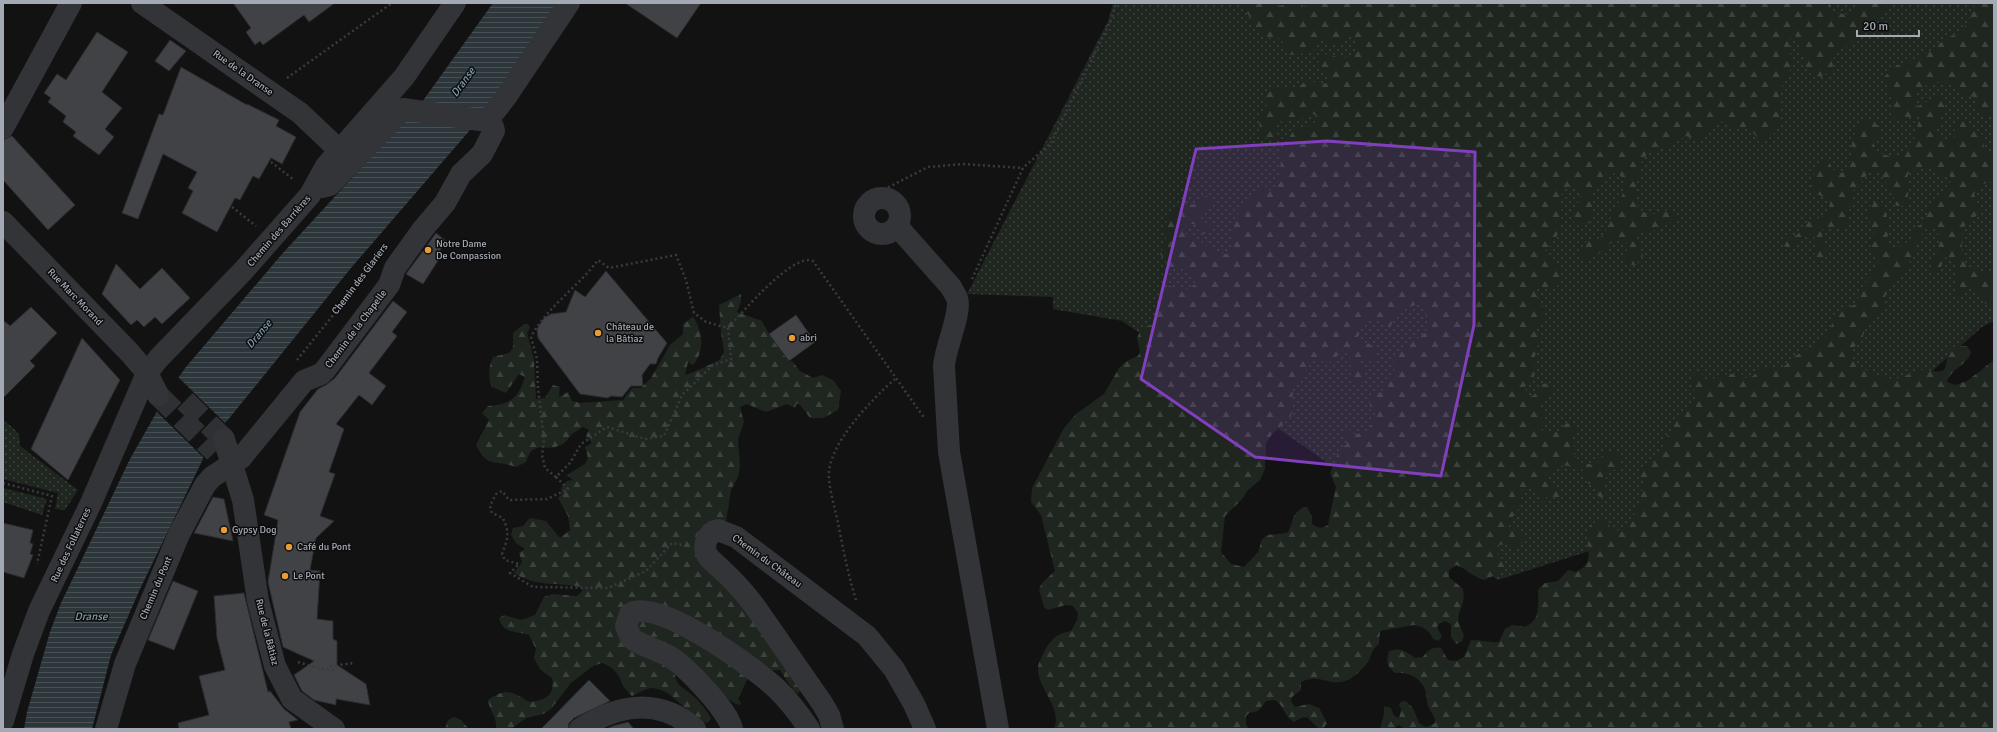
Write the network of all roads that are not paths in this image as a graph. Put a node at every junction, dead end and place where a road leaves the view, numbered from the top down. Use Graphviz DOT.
graph roads {
  1 [pos="71,3"];
  2 [pos="455,3"];
  3 [pos="569,3"];
  4 [pos="154,7"];
  5 [pos="487,121"];
  6 [pos="3,128"];
  7 [pos="339,150"];
  8 [pos="308,185"];
  9 [pos="3,222"];
  10 [pos="897,226"];
  11 [pos="148,373"];
  12 [pos="163,388"];
  13 [pos="224,452"];
  14 [pos="3,721"];
  15 [pos="308,722"];
  16 [pos="106,729"];
  17 [pos="334,729"];
  18 [pos="580,729"];
  19 [pos="695,729"];
  20 [pos="732,729"];
  21 [pos="809,729"];
  22 [pos="833,729"];
  23 [pos="925,729"];
  24 [pos="998,729"];
  1 -- 6 [label="street"];
  2 -- 7 [label="street, Chemin des Barrières"];
  3 -- 5 [label="street"];
  4 -- 7 [label="street, Rue de la Dranse"];
  5 -- 8 [label="street"];
  5 -- 13 [label="street, Chemin de la Chapelle"];
  7 -- 8 [label="street, Chemin des Barrières"];
  8 -- 11 [label="street, Chemin des Barrières"];
  9 -- 11 [label="street, Rue Marc Morand"];
  10 -- 10 [label="street"];
  10 -- 24 [label="street"];
  11 -- 12 [label="street, Rue Marc Morand"];
  11 -- 14 [label="street, Rue des Follaterres"];
  13 -- 15 [label="street, Rue de la Bâtiaz"];
  13 -- 16 [label="street, Chemin du Pont"];
  15 -- 17 [label="street, Rue de la Bâtiaz"];
  18 -- 19 [label="street"];
  20 -- 21 [label="street"];
  22 -- 23 [label="street, Chemin du Château"];
}
